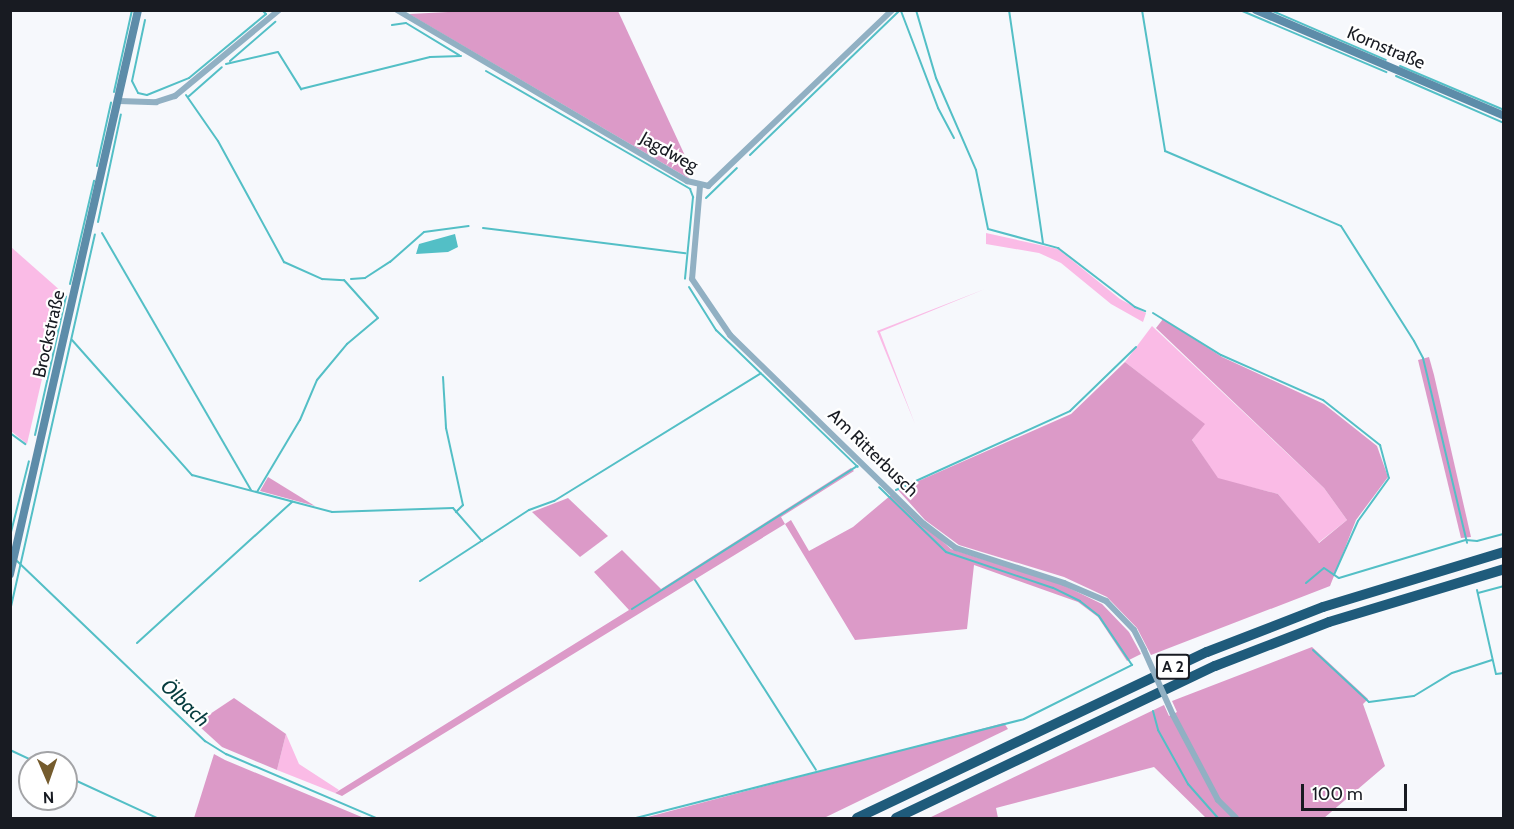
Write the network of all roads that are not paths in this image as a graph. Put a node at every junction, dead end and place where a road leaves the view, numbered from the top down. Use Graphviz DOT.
graph roads {
  1 [pos="138,10"];
  2 [pos="279,10"];
  3 [pos="397,10"];
  4 [pos="892,10"];
  5 [pos="1256,10"];
  6 [pos="119,101"];
  7 [pos="1503,116"];
  8 [pos="700,186"];
  9 [pos="1503,552"];
  10 [pos="1503,569"];
  11 [pos="10,574"];
  12 [pos="858,819"];
  13 [pos="896,819"];
  14 [pos="1236,819"];
  1 -- 6 [label="street, Brockstraße"];
  2 -- 6 [label="street"];
  3 -- 8 [label="street, Jagdweg"];
  4 -- 8 [label="street, Jagdweg"];
  5 -- 7 [label="street, Kornstraße"];
  6 -- 11 [label="street, Brockstraße"];
  8 -- 14 [label="street, Am Ritterbusch, bridge"];
  9 -- 12 [label="highway, A 2"];
  10 -- 13 [label="highway, A 2"];
}
